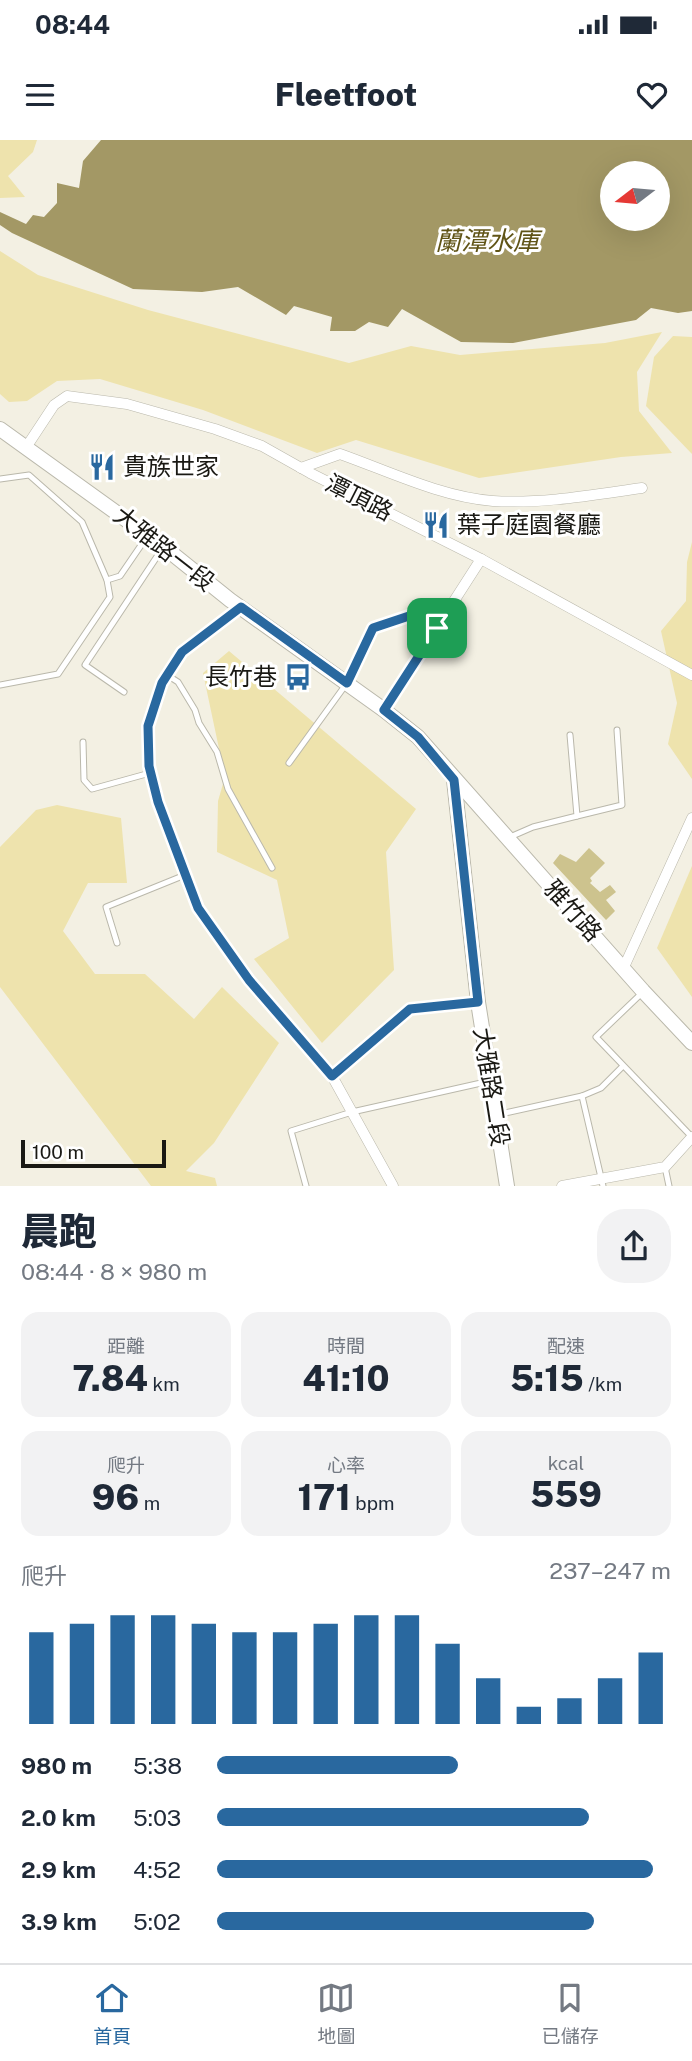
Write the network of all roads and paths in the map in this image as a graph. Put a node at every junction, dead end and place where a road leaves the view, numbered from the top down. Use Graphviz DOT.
graph roads {
  1 [pos="0,429"];
  2 [pos="27,446"];
  3 [pos="301,468"];
  4 [pos="0,479"];
  5 [pos="642,488"];
  6 [pos="148,535"];
  7 [pos="164,547"];
  8 [pos="481,559"];
  9 [pos="107,580"];
  10 [pos="241,607"];
  11 [pos="437,628"];
  12 [pos="167,674"];
  13 [pos="692,675"];
  14 [pos="347,683"];
  15 [pos="0,685"];
  16 [pos="124,692"];
  17 [pos="384,710"];
  18 [pos="617,730"];
  19 [pos="570,735"];
  20 [pos="83,743"];
  21 [pos="289,763"];
  22 [pos="150,773"];
  23 [pos="454,780"];
  24 [pos="578,816"];
  25 [pos="692,818"];
  26 [pos="507,838"];
  27 [pos="272,869"];
  28 [pos="185,875"];
  29 [pos="117,943"];
  30 [pos="624,967"];
  31 [pos="643,991"];
  32 [pos="478,1002"];
  33 [pos="692,1043"];
  34 [pos="623,1066"];
  35 [pos="332,1076"];
  36 [pos="490,1082"];
  37 [pos="582,1096"];
  38 [pos="352,1112"];
  39 [pos="496,1115"];
  40 [pos="692,1137"];
  41 [pos="665,1167"];
  42 [pos="603,1182"];
  43 [pos="306,1186"];
  44 [pos="393,1186"];
  45 [pos="507,1186"];
  46 [pos="562,1186"];
  47 [pos="669,1186"];
  1 -- 2 [label="main road, 大雅路一段"];
  2 -- 3 [label="street, 潭頂路"];
  2 -- 6 [label="main road, 大雅路一段"];
  3 -- 5 [label="street"];
  3 -- 8 [label="street, 潭頂路"];
  4 -- 9 [label="lane"];
  6 -- 7 [label="main road, 大雅路一段"];
  6 -- 9 [label="lane"];
  7 -- 10 [label="main road, 大雅路一段"];
  7 -- 16 [label="lane"];
  8 -- 11 [label="street"];
  8 -- 13 [label="street, 潭頂路"];
  9 -- 15 [label="lane"];
  10 -- 12 [label="street"];
  10 -- 14 [label="main road, 大雅路一段"];
  11 -- 14 [label="lane"];
  11 -- 17 [label="street"];
  12 -- 22 [label="street"];
  12 -- 27 [label="lane"];
  14 -- 17 [label="main road, 大雅路一段"];
  14 -- 21 [label="lane"];
  17 -- 23 [label="main road, 大雅路一段"];
  18 -- 24 [label="lane"];
  19 -- 24 [label="lane"];
  20 -- 22 [label="lane"];
  22 -- 28 [label="street"];
  23 -- 26 [label="main road, 雅竹路"];
  23 -- 32 [label="main road, 大雅路二段"];
  24 -- 26 [label="lane"];
  25 -- 30 [label="street"];
  26 -- 30 [label="main road, 雅竹路"];
  28 -- 29 [label="lane"];
  28 -- 35 [label="street"];
  30 -- 31 [label="main road, 雅竹路"];
  31 -- 33 [label="main road, 雅竹路"];
  31 -- 34 [label="lane"];
  32 -- 35 [label="lane"];
  32 -- 36 [label="main road, 大雅路二段"];
  34 -- 37 [label="lane"];
  34 -- 40 [label="lane"];
  35 -- 38 [label="street"];
  36 -- 38 [label="lane"];
  36 -- 39 [label="main road, 大雅路二段"];
  37 -- 39 [label="lane"];
  37 -- 42 [label="lane"];
  38 -- 43 [label="lane"];
  38 -- 44 [label="street"];
  39 -- 45 [label="main road, 大雅路二段"];
  40 -- 41 [label="street"];
  41 -- 42 [label="street"];
  41 -- 47 [label="lane"];
  42 -- 46 [label="street"];
}
